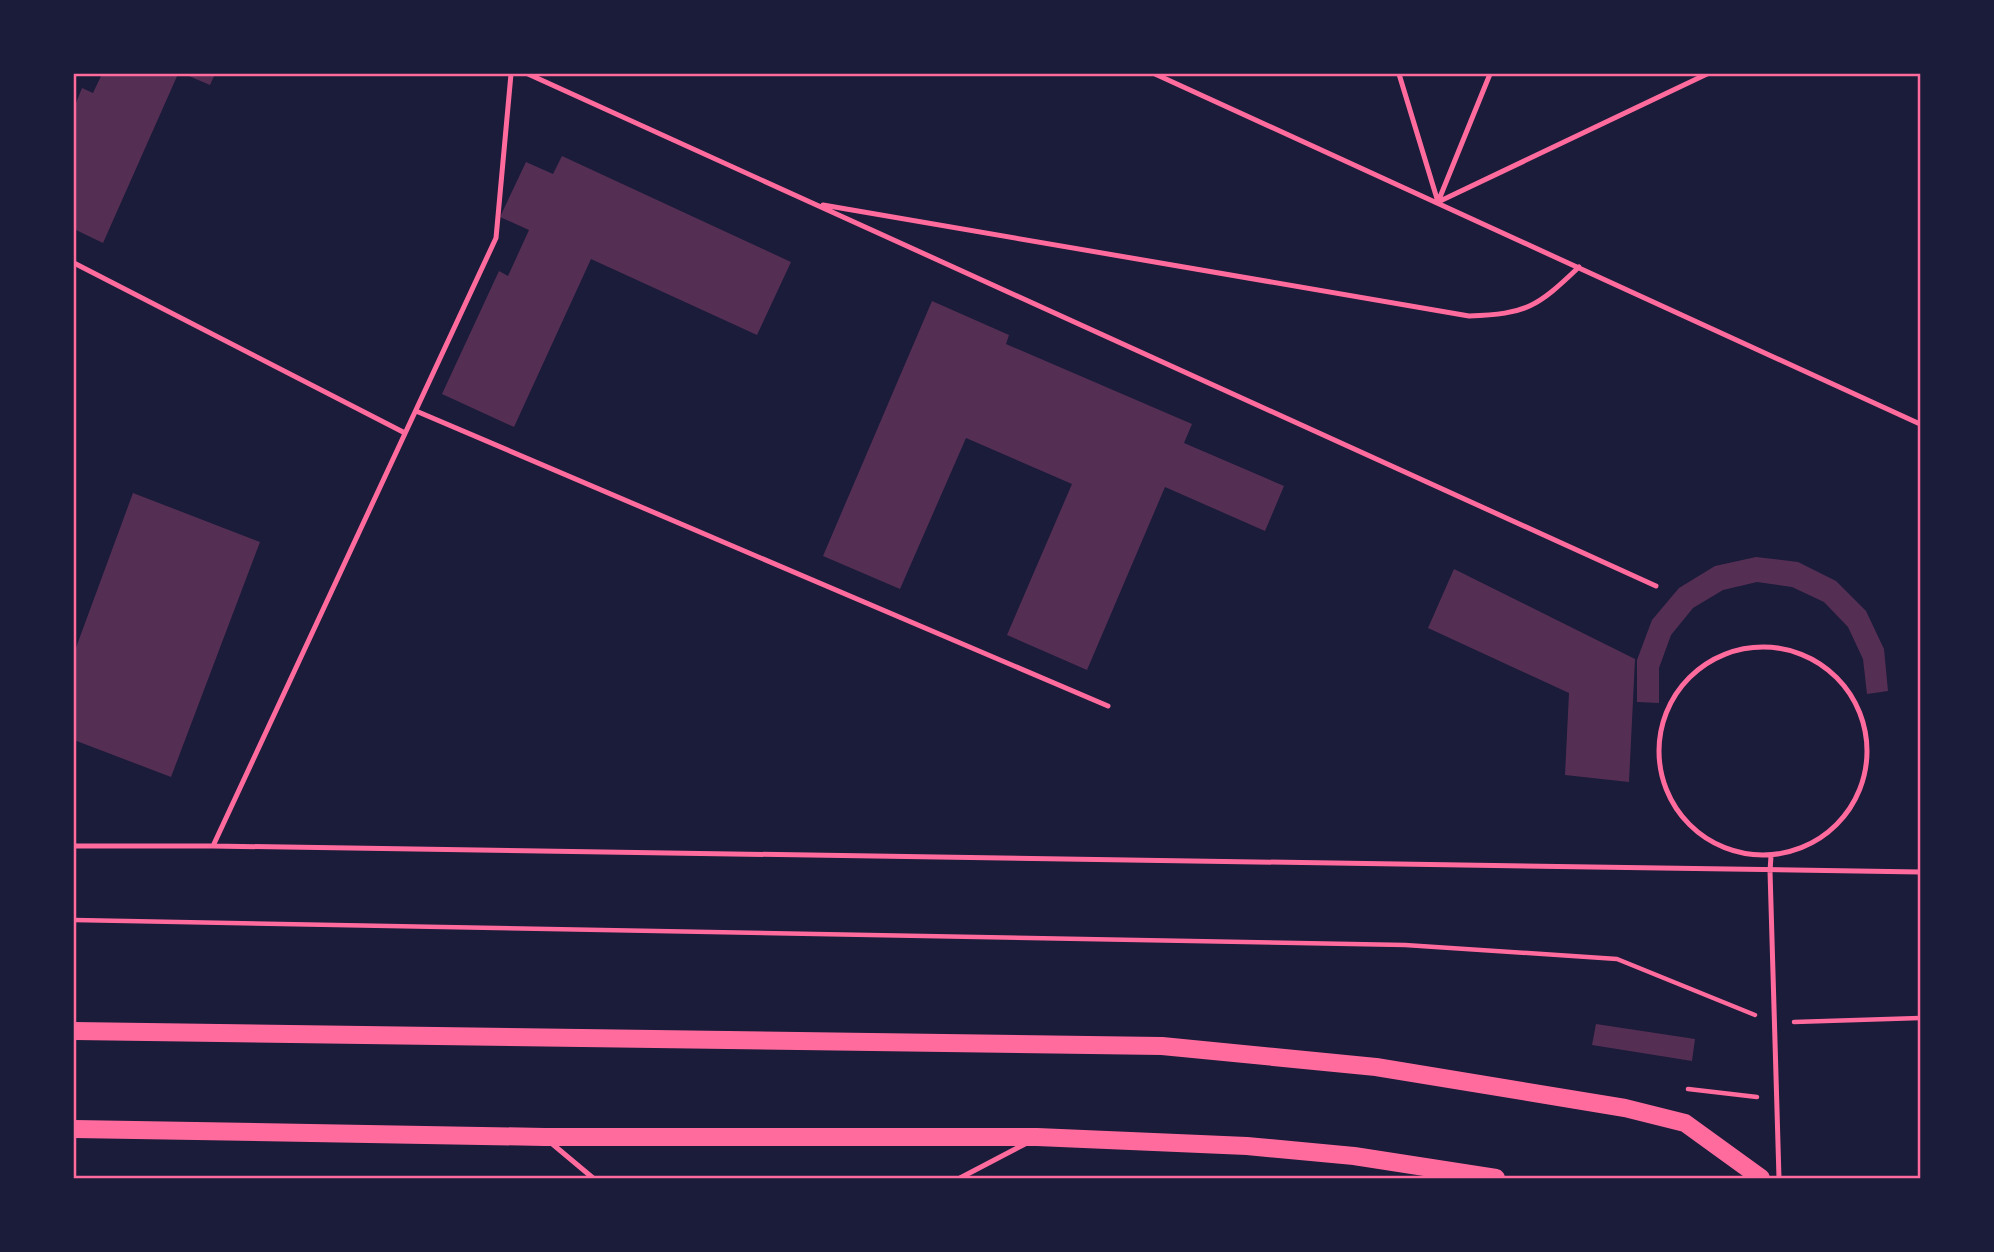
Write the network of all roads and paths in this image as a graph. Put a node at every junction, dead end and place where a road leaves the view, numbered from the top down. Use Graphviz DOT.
graph roads {
  1 [pos="511,74"];
  2 [pos="527,74"];
  3 [pos="1156,74"];
  4 [pos="1399,74"];
  5 [pos="1490,74"];
  6 [pos="1707,74"];
  7 [pos="1438,202"];
  8 [pos="813,203"];
  9 [pos="74,263"];
  10 [pos="1579,267"];
  11 [pos="416,411"];
  12 [pos="1920,424"];
  13 [pos="405,433"];
  14 [pos="1656,586"];
  15 [pos="1108,706"];
  16 [pos="74,846"];
  17 [pos="213,846"];
  18 [pos="1771,856"];
  19 [pos="1770,871"];
  20 [pos="1920,872"];
  21 [pos="74,920"];
  22 [pos="1920,1018"];
  23 [pos="1774,1023"];
  24 [pos="74,1031"];
  25 [pos="1688,1089"];
  26 [pos="1776,1099"];
  27 [pos="74,1129"];
  28 [pos="545,1137"];
  29 [pos="1037,1137"];
  30 [pos="593,1178"];
  31 [pos="960,1178"];
  32 [pos="1496,1178"];
  33 [pos="1761,1178"];
  34 [pos="1779,1178"];
  1 -- 11 [label="lane"];
  2 -- 8 [label="lane"];
  3 -- 7 [label="lane"];
  4 -- 7 [label="lane"];
  5 -- 7 [label="lane"];
  6 -- 7 [label="lane"];
  7 -- 10 [label="lane"];
  8 -- 10 [label="lane"];
  8 -- 14 [label="lane"];
  9 -- 13 [label="lane"];
  10 -- 12 [label="lane"];
  11 -- 13 [label="lane"];
  11 -- 15 [label="lane"];
  13 -- 17 [label="lane"];
  16 -- 17 [label="lane"];
  17 -- 19 [label="lane"];
  18 -- 18 [label="lane"];
  18 -- 19 [label="lane"];
  19 -- 20 [label="lane"];
  19 -- 23 [label="lane"];
  21 -- 23 [label="path"];
  22 -- 23 [label="path"];
  23 -- 26 [label="lane"];
  24 -- 33 [label="main road"];
  25 -- 26 [label="path"];
  26 -- 34 [label="lane"];
  27 -- 28 [label="main road"];
  28 -- 29 [label="main road"];
  28 -- 30 [label="lane"];
  29 -- 31 [label="lane"];
  29 -- 32 [label="main road"];
}
